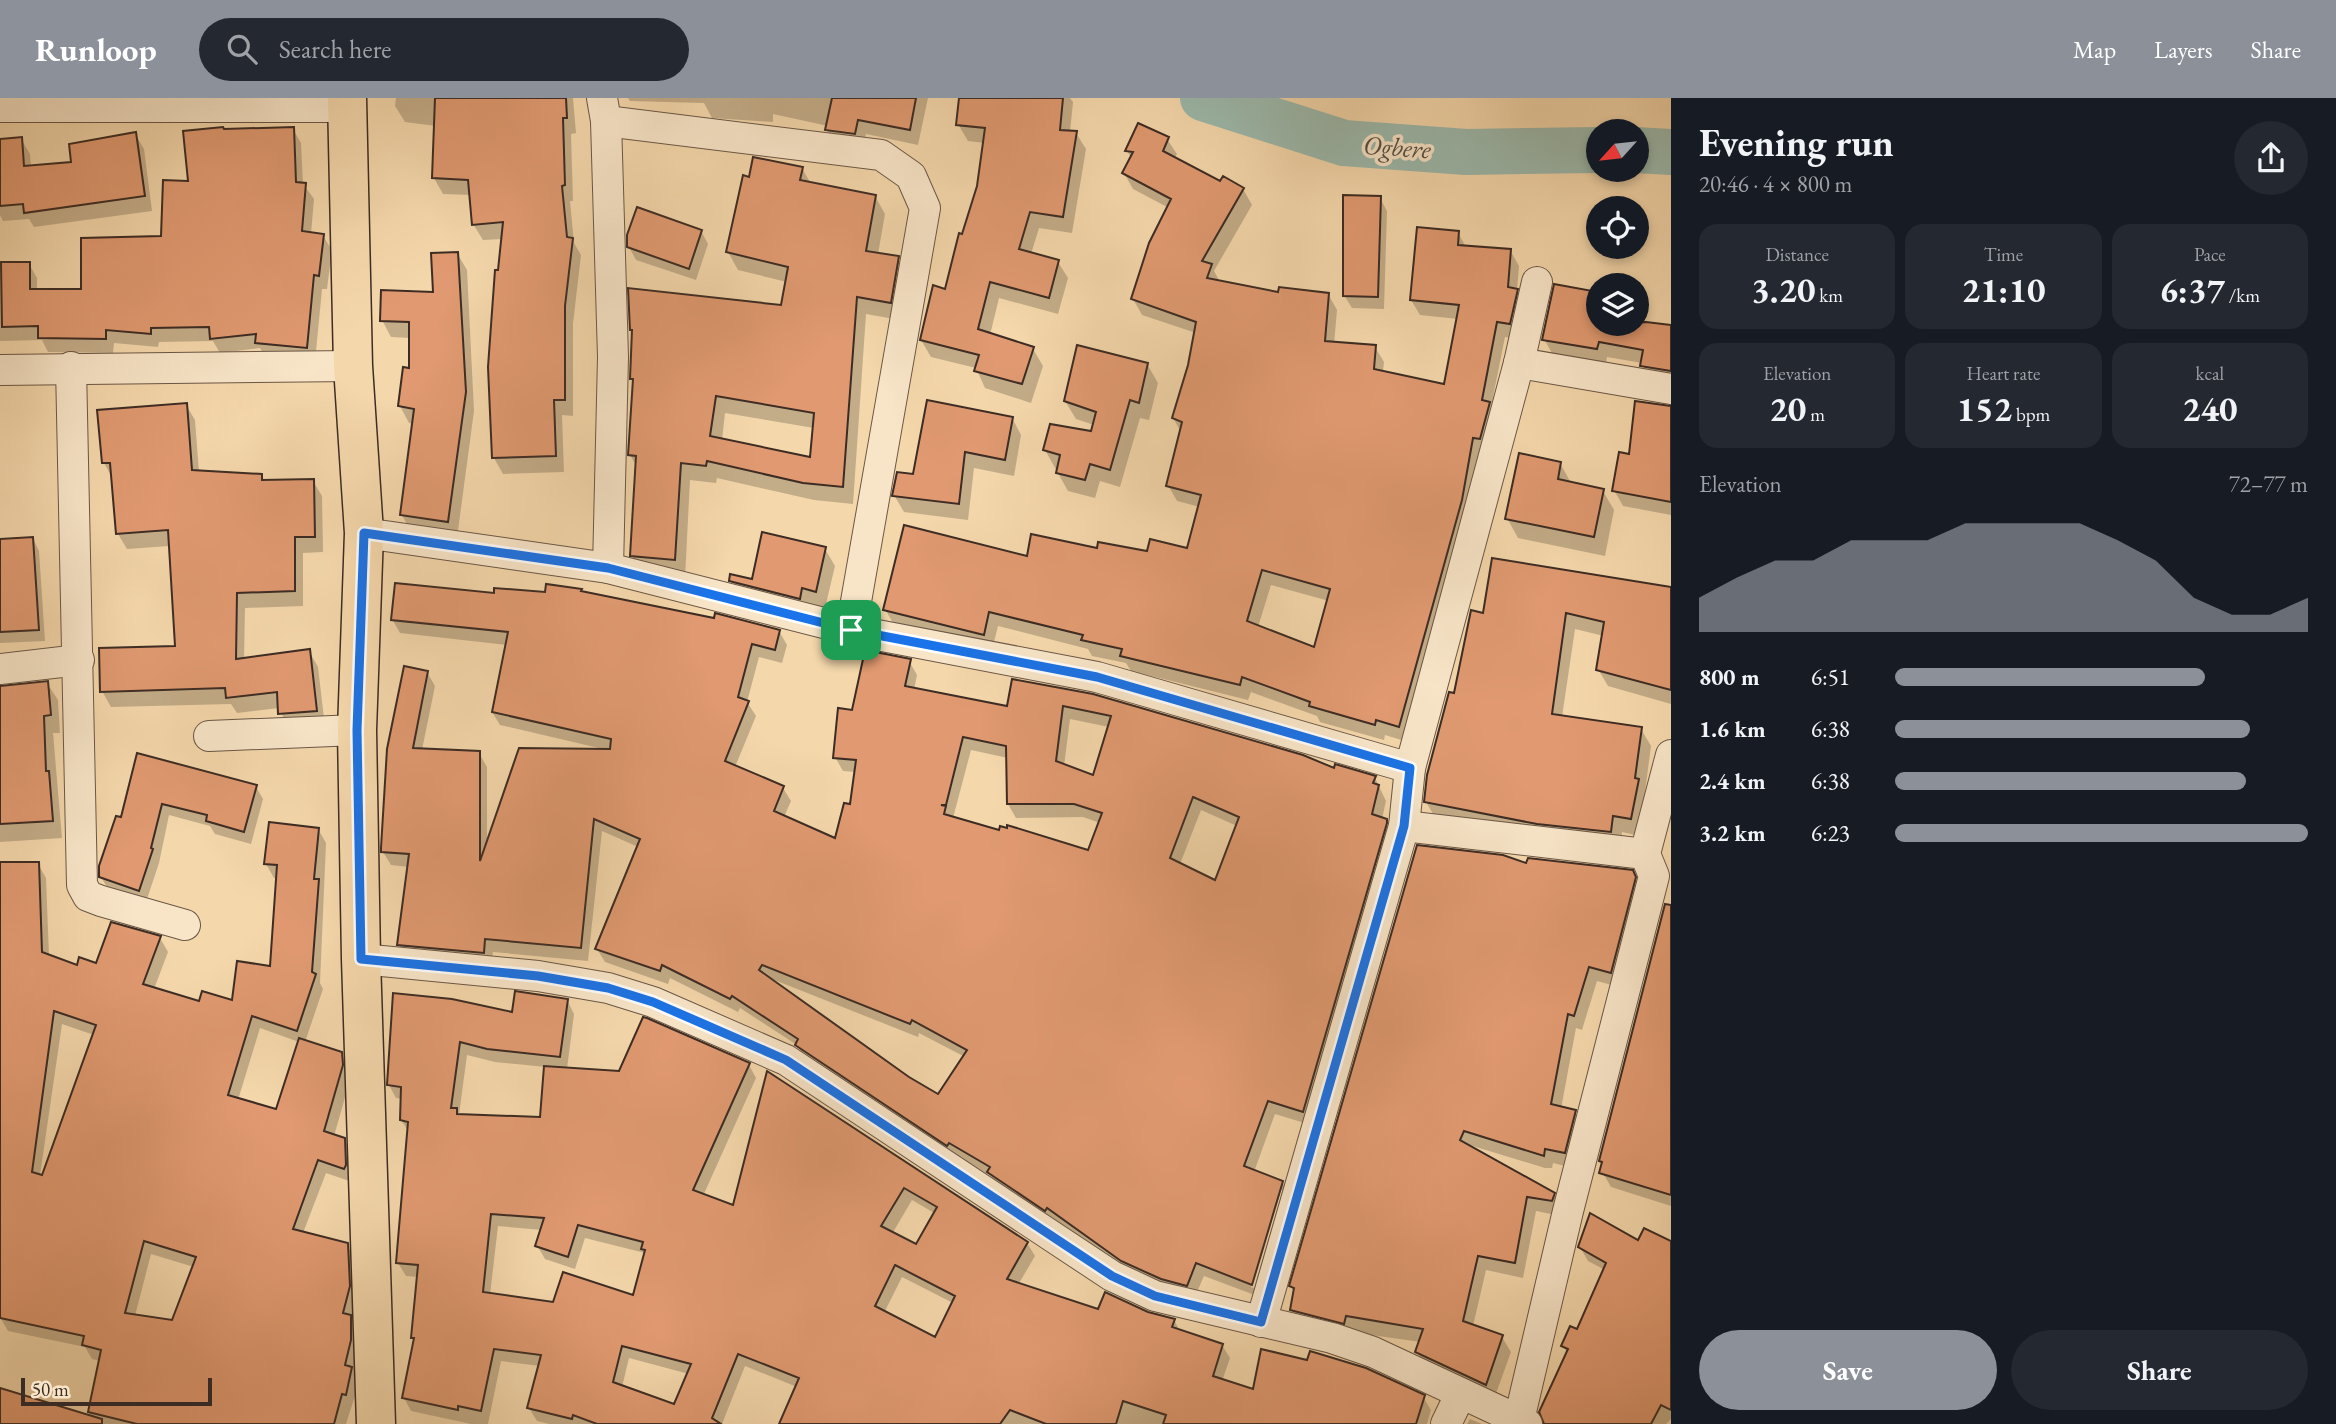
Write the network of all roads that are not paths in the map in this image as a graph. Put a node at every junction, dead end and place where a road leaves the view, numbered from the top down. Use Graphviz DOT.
graph roads {
  1 [pos="347,102"];
  2 [pos="0,107"];
  3 [pos="604,110"];
  4 [pos="1537,282"];
  5 [pos="1519,363"];
  6 [pos="353,366"];
  7 [pos="71,367"];
  8 [pos="0,370"];
  9 [pos="1671,389"];
  10 [pos="364,533"];
  11 [pos="608,568"];
  12 [pos="851,630"];
  13 [pos="79,660"];
  14 [pos="0,669"];
  15 [pos="357,730"];
  16 [pos="209,736"];
  17 [pos="1671,755"];
  18 [pos="1410,768"];
  19 [pos="1404,826"];
  20 [pos="1657,870"];
  21 [pos="184,925"];
  22 [pos="361,959"];
  23 [pos="1261,1322"];
  24 [pos="1460,1395"];
  25 [pos="1523,1422"];
  26 [pos="376,1424"];
  27 [pos="1446,1424"];
  1 -- 2 [label="street"];
  1 -- 6 [label="main road"];
  3 -- 11 [label="street"];
  3 -- 12 [label="street"];
  4 -- 5 [label="street"];
  5 -- 9 [label="street"];
  5 -- 18 [label="street"];
  6 -- 7 [label="street"];
  6 -- 10 [label="main road"];
  7 -- 8 [label="street"];
  7 -- 13 [label="street"];
  10 -- 11 [label="street"];
  10 -- 15 [label="main road"];
  11 -- 12 [label="street"];
  12 -- 18 [label="street"];
  13 -- 14 [label="street"];
  13 -- 21 [label="street"];
  15 -- 16 [label="street"];
  15 -- 22 [label="main road"];
  17 -- 20 [label="street"];
  18 -- 19 [label="street"];
  19 -- 20 [label="street"];
  19 -- 23 [label="street"];
  20 -- 25 [label="street"];
  22 -- 23 [label="street"];
  22 -- 26 [label="main road"];
  23 -- 24 [label="street"];
  24 -- 25 [label="street"];
  24 -- 27 [label="street"];
}
